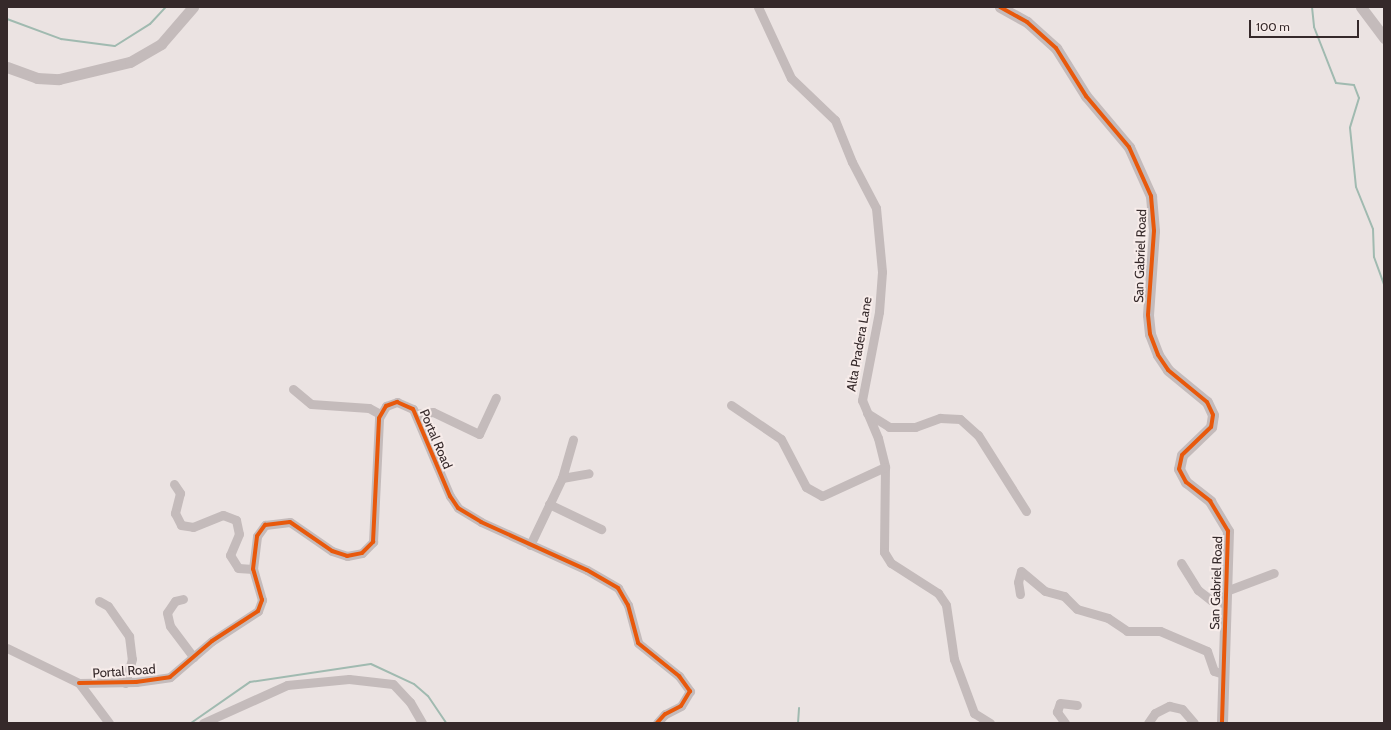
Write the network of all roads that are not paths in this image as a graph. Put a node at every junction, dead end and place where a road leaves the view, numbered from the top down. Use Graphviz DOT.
graph roads {
  1 [pos="193,7"];
  2 [pos="758,7"];
  3 [pos="1000,7"];
  4 [pos="1361,7"];
  5 [pos="1384,38"];
  6 [pos="7,67"];
  7 [pos="293,390"];
  8 [pos="496,398"];
  9 [pos="731,405"];
  10 [pos="867,413"];
  11 [pos="380,414"];
  12 [pos="416,414"];
  13 [pos="573,440"];
  14 [pos="885,467"];
  15 [pos="589,473"];
  16 [pos="562,478"];
  17 [pos="174,484"];
  18 [pos="549,504"];
  19 [pos="1026,511"];
  20 [pos="600,529"];
  21 [pos="530,544"];
  22 [pos="1181,563"];
  23 [pos="253,568"];
  24 [pos="1274,573"];
  25 [pos="1020,594"];
  26 [pos="1226,596"];
  27 [pos="183,599"];
  28 [pos="99,601"];
  29 [pos="7,648"];
  30 [pos="193,657"];
  31 [pos="1223,674"];
  32 [pos="79,683"];
  33 [pos="125,683"];
  34 [pos="1077,705"];
  35 [pos="109,723"];
  36 [pos="203,723"];
  37 [pos="422,723"];
  38 [pos="657,723"];
  39 [pos="990,723"];
  40 [pos="1065,723"];
  41 [pos="1148,723"];
  42 [pos="1194,723"];
  43 [pos="1222,723"];
  1 -- 6 [label="street"];
  2 -- 10 [label="street, Alta Pradera Lane"];
  3 -- 26 [label="street, San Gabriel Road"];
  4 -- 5 [label="street"];
  7 -- 11 [label="street"];
  8 -- 12 [label="street"];
  9 -- 14 [label="street"];
  10 -- 14 [label="street, Alta Pradera Lane"];
  10 -- 19 [label="street"];
  11 -- 12 [label="street, Portal Road"];
  11 -- 23 [label="street, Portal Road"];
  12 -- 21 [label="street, Portal Road"];
  13 -- 16 [label="street"];
  14 -- 39 [label="street, Alta Pradera Lane"];
  15 -- 16 [label="street"];
  16 -- 18 [label="street"];
  17 -- 23 [label="street"];
  18 -- 20 [label="street"];
  18 -- 21 [label="street"];
  21 -- 38 [label="street, Portal Road"];
  22 -- 26 [label="street"];
  23 -- 30 [label="street, Portal Road"];
  24 -- 26 [label="street"];
  25 -- 31 [label="street"];
  26 -- 31 [label="street, San Gabriel Road"];
  27 -- 30 [label="street"];
  28 -- 33 [label="street"];
  29 -- 32 [label="street"];
  30 -- 33 [label="street, Portal Road"];
  31 -- 43 [label="street, San Gabriel Road"];
  32 -- 33 [label="street, Portal Road"];
  32 -- 35 [label="street"];
  34 -- 40 [label="street"];
  36 -- 37 [label="street"];
  41 -- 42 [label="street"];
}
